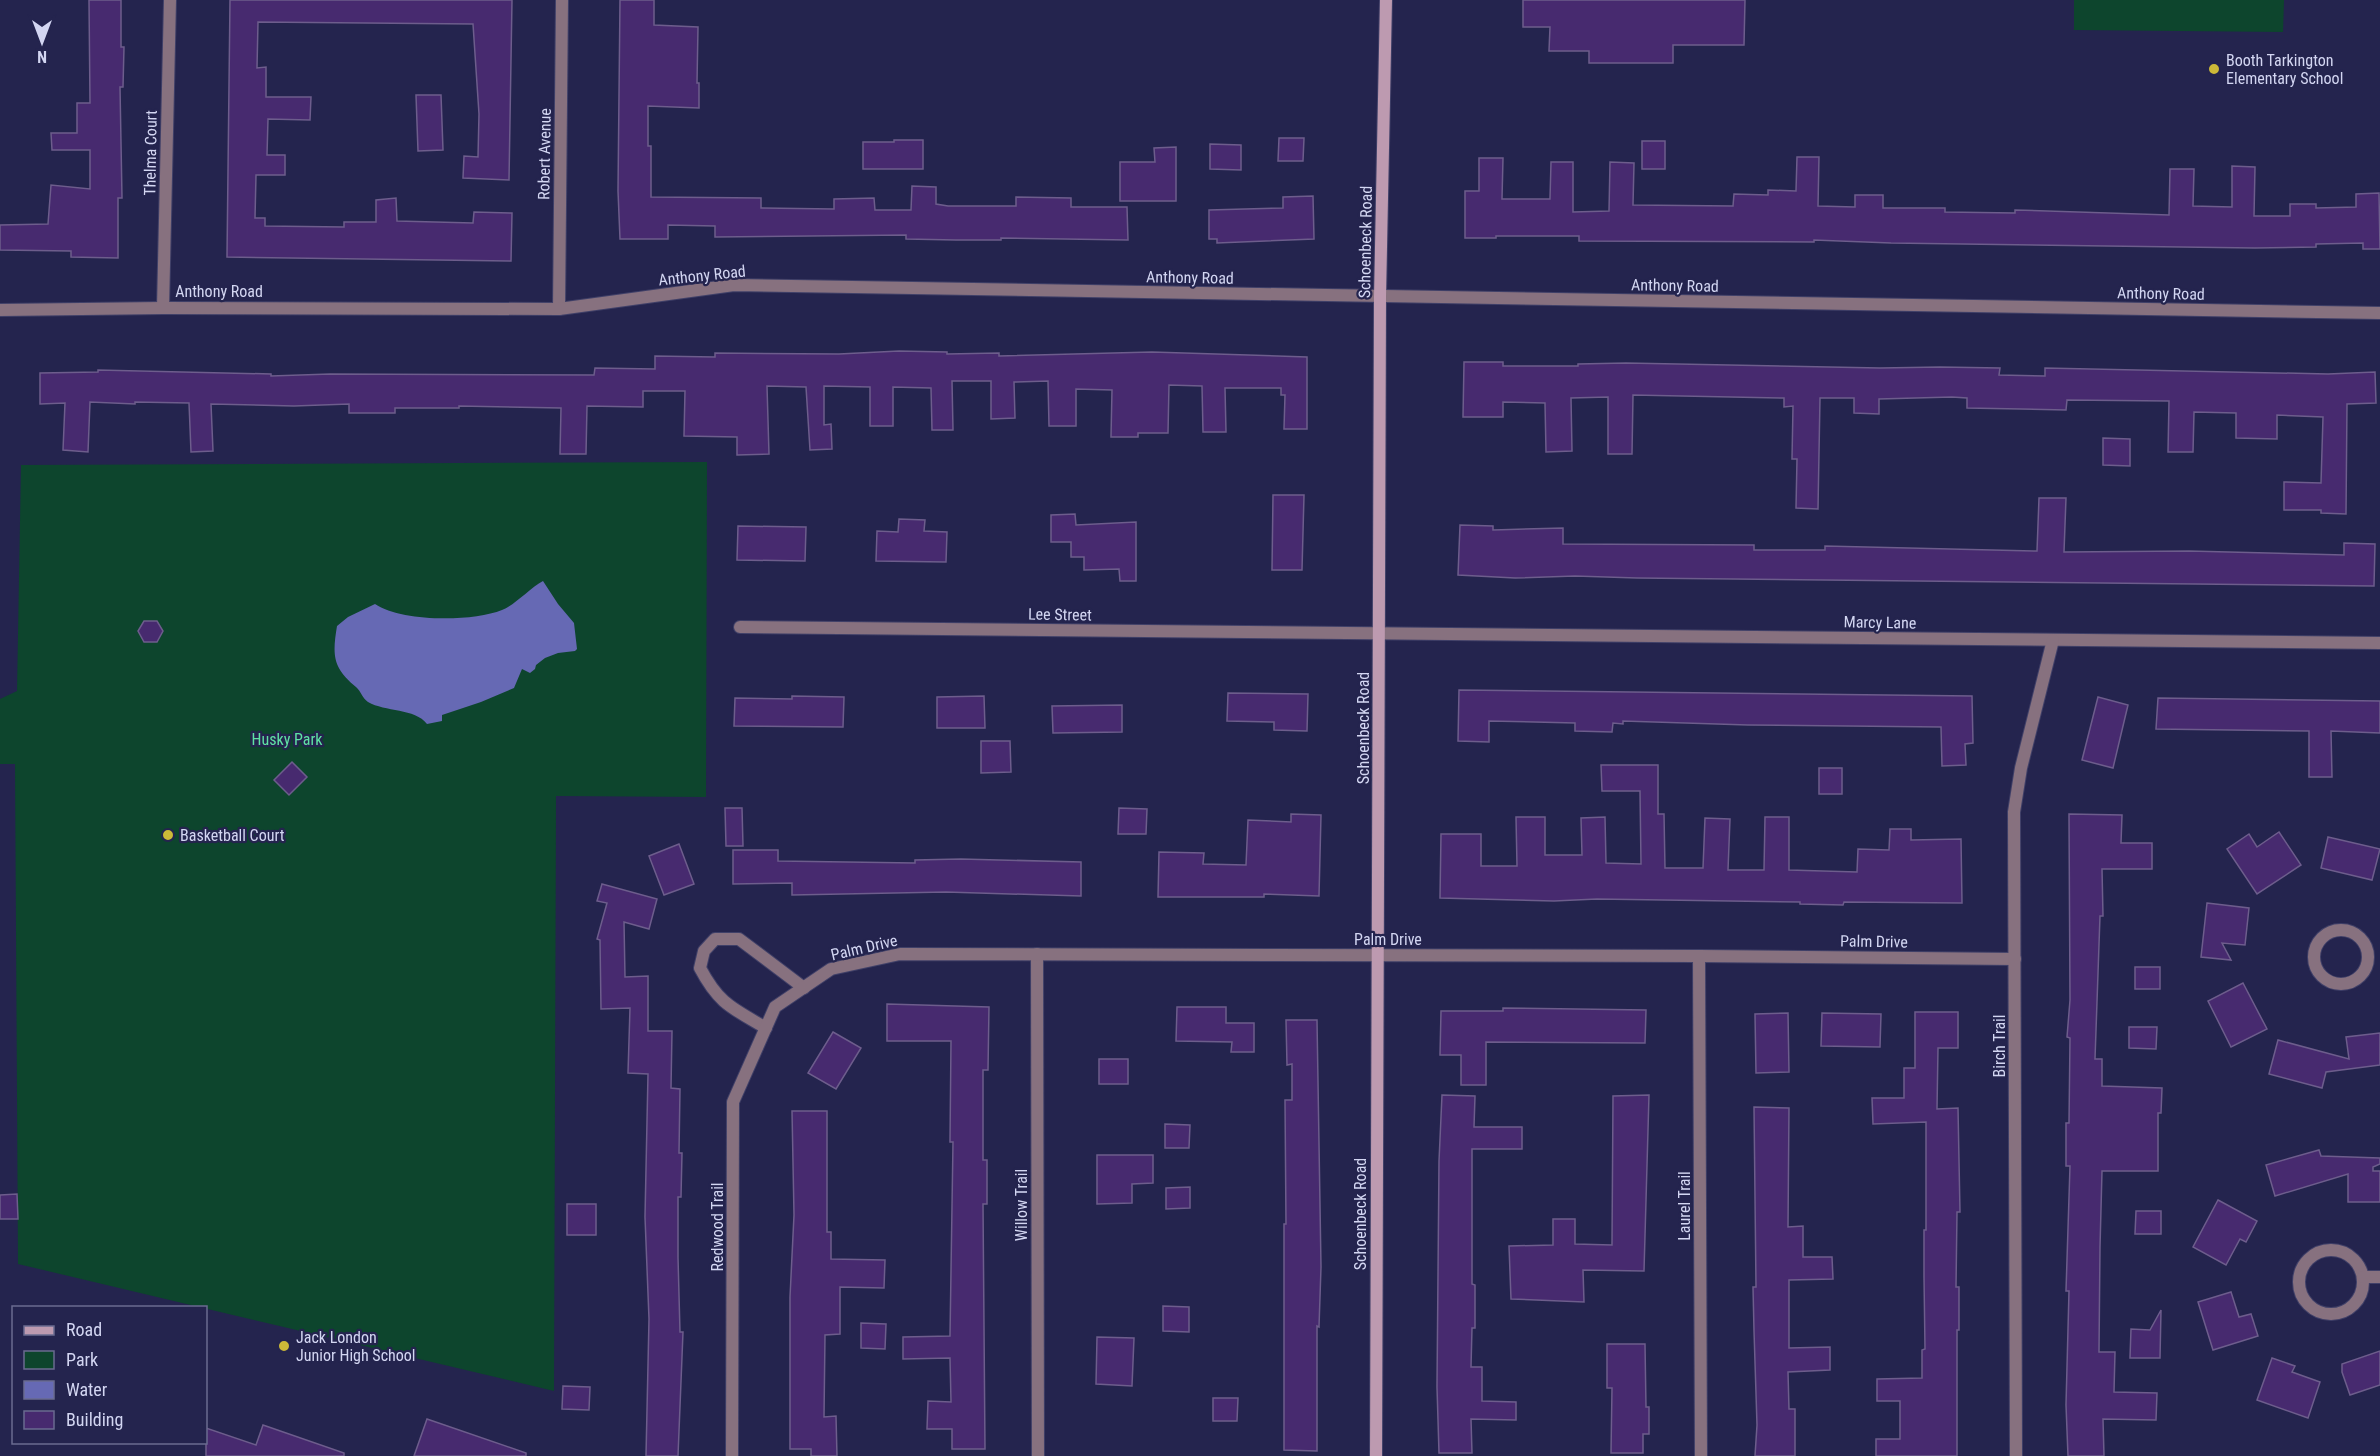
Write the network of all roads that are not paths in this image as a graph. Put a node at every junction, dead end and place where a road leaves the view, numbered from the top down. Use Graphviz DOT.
graph roads {
  1 [pos="170,0"];
  2 [pos="562,0"];
  3 [pos="1386,0"];
  4 [pos="1380,297"];
  5 [pos="163,308"];
  6 [pos="559,309"];
  7 [pos="0,310"];
  8 [pos="2380,313"];
  9 [pos="740,627"];
  10 [pos="1380,633"];
  11 [pos="2053,640"];
  12 [pos="2380,643"];
  13 [pos="1037,954"];
  14 [pos="1377,956"];
  15 [pos="1699,956"];
  16 [pos="2374,957"];
  17 [pos="2015,959"];
  18 [pos="804,988"];
  19 [pos="775,1007"];
  20 [pos="766,1028"];
  21 [pos="2363,1277"];
  22 [pos="2380,1277"];
  23 [pos="732,1456"];
  24 [pos="1038,1456"];
  25 [pos="1377,1456"];
  26 [pos="1701,1456"];
  27 [pos="2016,1456"];
  1 -- 5 [label="street, Thelma Court"];
  2 -- 6 [label="street, Robert Avenue"];
  3 -- 4 [label="main road, Schoenbeck Road"];
  4 -- 6 [label="street, Anthony Road"];
  4 -- 8 [label="street, Anthony Road"];
  4 -- 10 [label="main road, Schoenbeck Road"];
  5 -- 6 [label="street, Anthony Road"];
  5 -- 7 [label="street, Anthony Road"];
  9 -- 10 [label="street, Lee Street"];
  10 -- 11 [label="street, Marcy Lane"];
  10 -- 14 [label="main road, Schoenbeck Road"];
  11 -- 12 [label="street, Marcy Lane"];
  11 -- 17 [label="street, Birch Trail"];
  13 -- 14 [label="street, Palm Drive"];
  13 -- 18 [label="street, Palm Drive"];
  13 -- 24 [label="street, Willow Trail"];
  14 -- 15 [label="street, Palm Drive"];
  14 -- 25 [label="main road, Schoenbeck Road"];
  15 -- 17 [label="street, Palm Drive"];
  15 -- 26 [label="street, Laurel Trail"];
  16 -- 16 [label="street"];
  17 -- 27 [label="street, Birch Trail"];
  18 -- 19 [label="street, Palm Drive"];
  18 -- 20 [label="street"];
  19 -- 20 [label="street, Redwood Trail"];
  20 -- 23 [label="street, Redwood Trail"];
  21 -- 21 [label="street"];
  21 -- 22 [label="street"];
}
